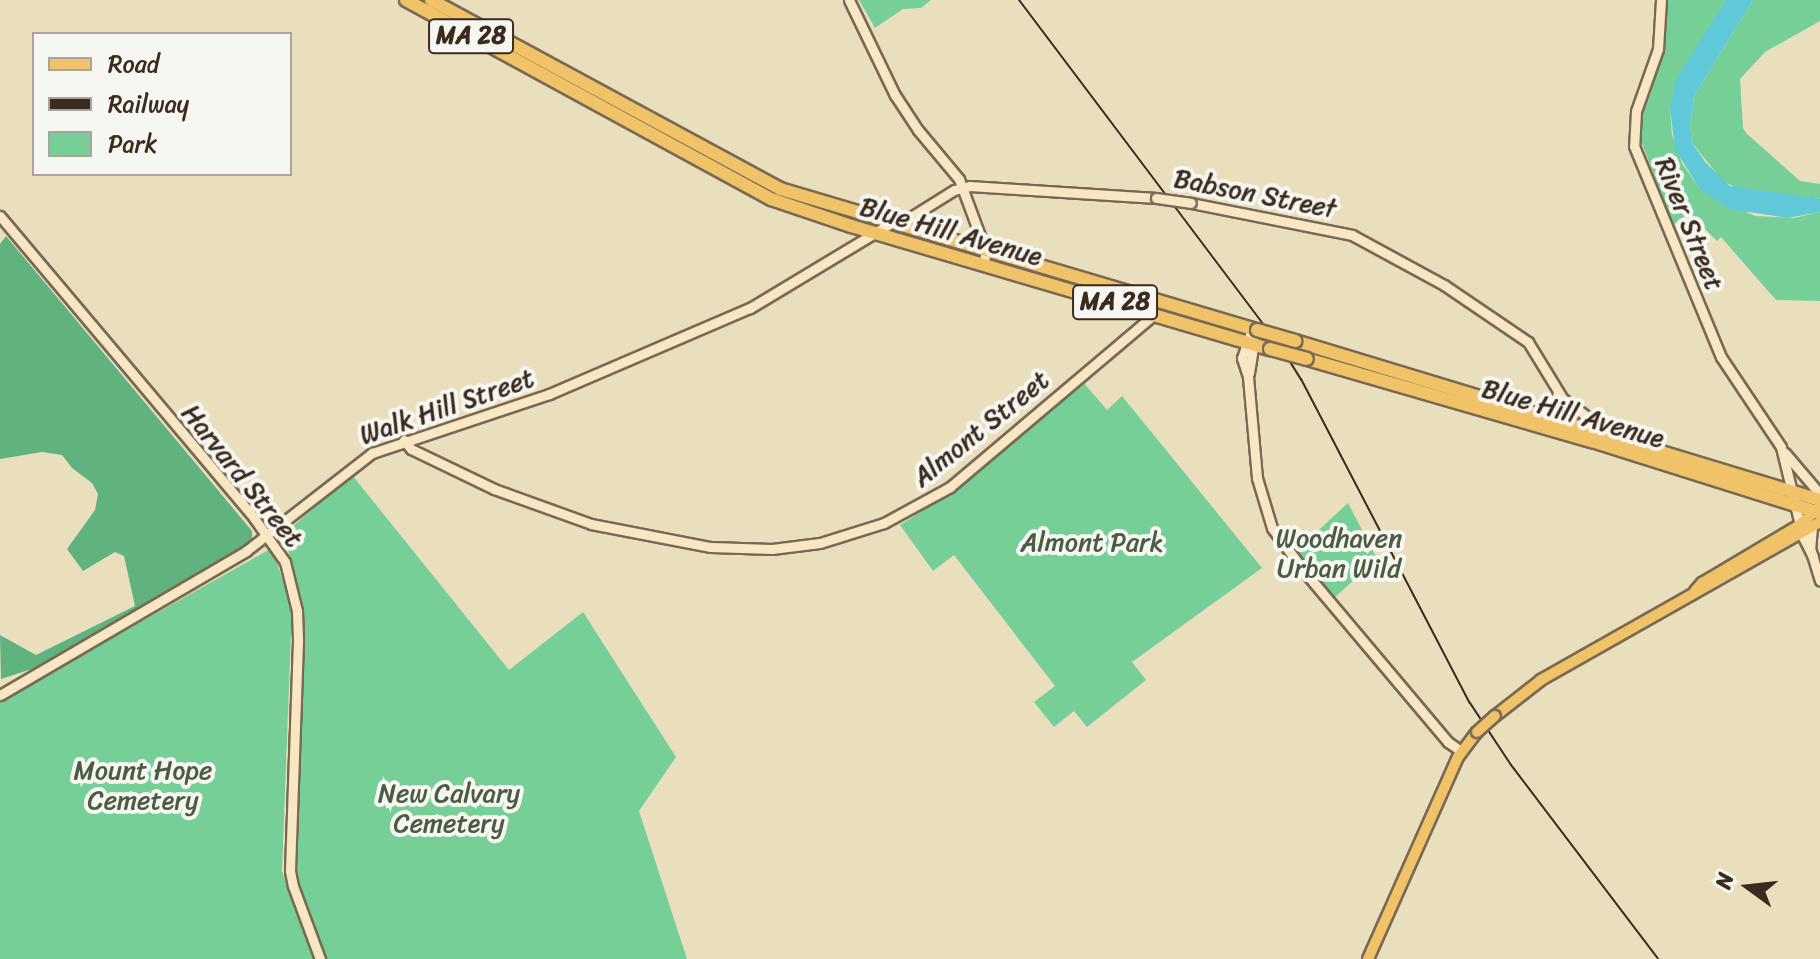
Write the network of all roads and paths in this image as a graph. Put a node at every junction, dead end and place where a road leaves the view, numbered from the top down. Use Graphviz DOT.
graph roads {
  1 [pos="406,0"];
  2 [pos="431,0"];
  3 [pos="849,0"];
  4 [pos="1661,0"];
  5 [pos="962,187"];
  6 [pos="0,216"];
  7 [pos="893,225"];
  8 [pos="874,233"];
  9 [pos="985,258"];
  10 [pos="1155,314"];
  11 [pos="1252,336"];
  12 [pos="1561,396"];
  13 [pos="1558,423"];
  14 [pos="1593,435"];
  15 [pos="404,440"];
  16 [pos="1634,442"];
  17 [pos="1781,447"];
  18 [pos="1793,498"];
  19 [pos="1814,515"];
  20 [pos="266,535"];
  21 [pos="1820,580"];
  22 [pos="0,695"];
  23 [pos="1461,751"];
  24 [pos="320,959"];
  25 [pos="1368,959"];
  1 -- 8 [label="highway, Blue Hill Avenue / MA 28"];
  2 -- 7 [label="highway, Blue Hill Avenue / MA 28"];
  3 -- 5 [label="main road"];
  4 -- 17 [label="main road, River Street"];
  5 -- 7 [label="main road"];
  5 -- 9 [label="main road"];
  5 -- 12 [label="main road, Babson Street, bridge"];
  6 -- 20 [label="main road, Harvard Street"];
  7 -- 8 [label="main road, Walk Hill Street"];
  7 -- 9 [label="highway, Blue Hill Avenue / MA 28"];
  8 -- 9 [label="highway, Blue Hill Avenue / MA 28"];
  8 -- 15 [label="main road, Walk Hill Street"];
  9 -- 10 [label="highway, Blue Hill Avenue / MA 28"];
  9 -- 11 [label="highway, Blue Hill Avenue / MA 28"];
  10 -- 11 [label="highway, Blue Hill Avenue / MA 28"];
  10 -- 15 [label="main road, Almont Street"];
  11 -- 13 [label="highway, Blue Hill Avenue / MA 28, bridge"];
  11 -- 13 [label="highway, Blue Hill Avenue / MA 28, bridge"];
  11 -- 23 [label="main road"];
  12 -- 13 [label="main road"];
  12 -- 16 [label="main road, Blue Hill Avenue"];
  13 -- 14 [label="highway, Blue Hill Avenue / MA 28"];
  14 -- 16 [label="highway, Blue Hill Avenue / MA 28"];
  14 -- 18 [label="highway, Blue Hill Avenue / MA 28"];
  15 -- 20 [label="main road, Walk Hill Street"];
  16 -- 18 [label="highway, Blue Hill Avenue / MA 28"];
  17 -- 18 [label="main road, River Street"];
  17 -- 19 [label="main road, River Street"];
  18 -- 19 [label="highway, MA 28"];
  18 -- 19 [label="main road, River Street"];
  19 -- 21 [label="main road, River Street"];
  19 -- 23 [label="main road, bridge"];
  20 -- 22 [label="main road, Walk Hill Street"];
  20 -- 24 [label="main road, Harvard Street"];
  23 -- 25 [label="main road"];
}
